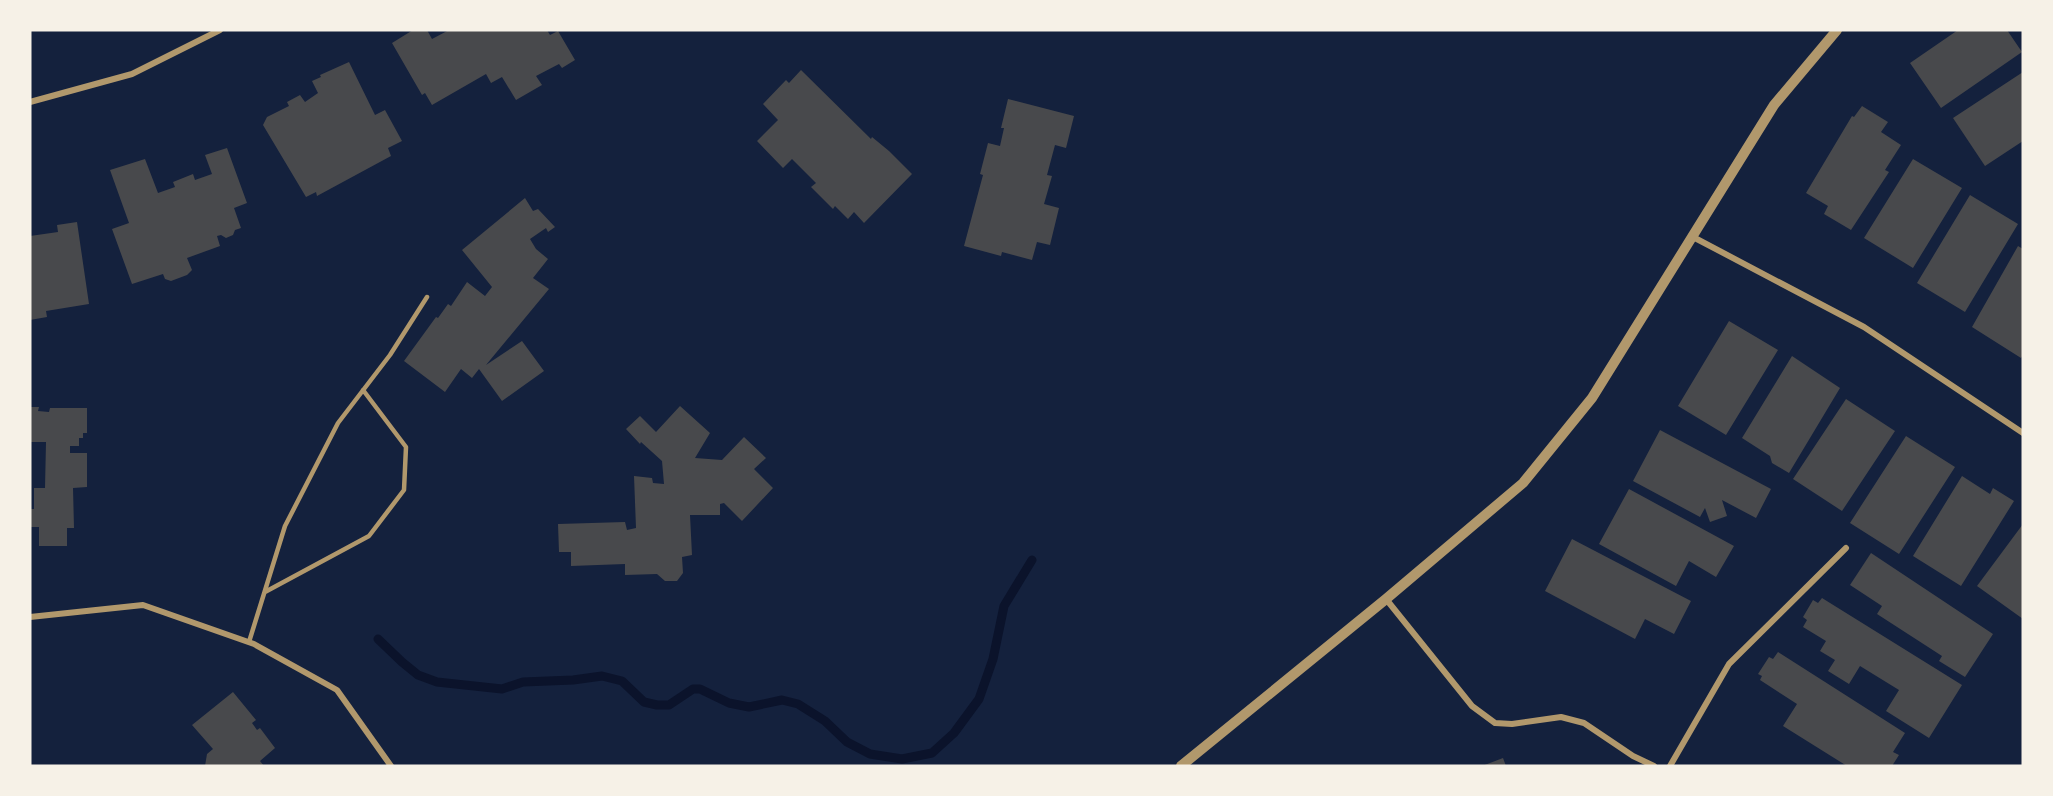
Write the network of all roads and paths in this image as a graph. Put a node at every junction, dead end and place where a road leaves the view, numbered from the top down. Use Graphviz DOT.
graph roads {
  1 [pos="220,30"];
  2 [pos="1837,30"];
  3 [pos="30,102"];
  4 [pos="1693,237"];
  5 [pos="427,297"];
  6 [pos="363,390"];
  7 [pos="2023,434"];
  8 [pos="1846,548"];
  9 [pos="265,592"];
  10 [pos="1386,599"];
  11 [pos="30,617"];
  12 [pos="249,642"];
  13 [pos="391,766"];
  14 [pos="1181,766"];
  15 [pos="1654,766"];
  16 [pos="1670,766"];
  1 -- 3 [label="street"];
  2 -- 4 [label="street"];
  4 -- 7 [label="street"];
  4 -- 10 [label="street"];
  5 -- 6 [label="lane"];
  6 -- 9 [label="lane"];
  6 -- 9 [label="lane"];
  8 -- 16 [label="street"];
  9 -- 12 [label="lane"];
  10 -- 14 [label="street"];
  10 -- 15 [label="street"];
  11 -- 12 [label="street"];
  12 -- 13 [label="street"];
}
